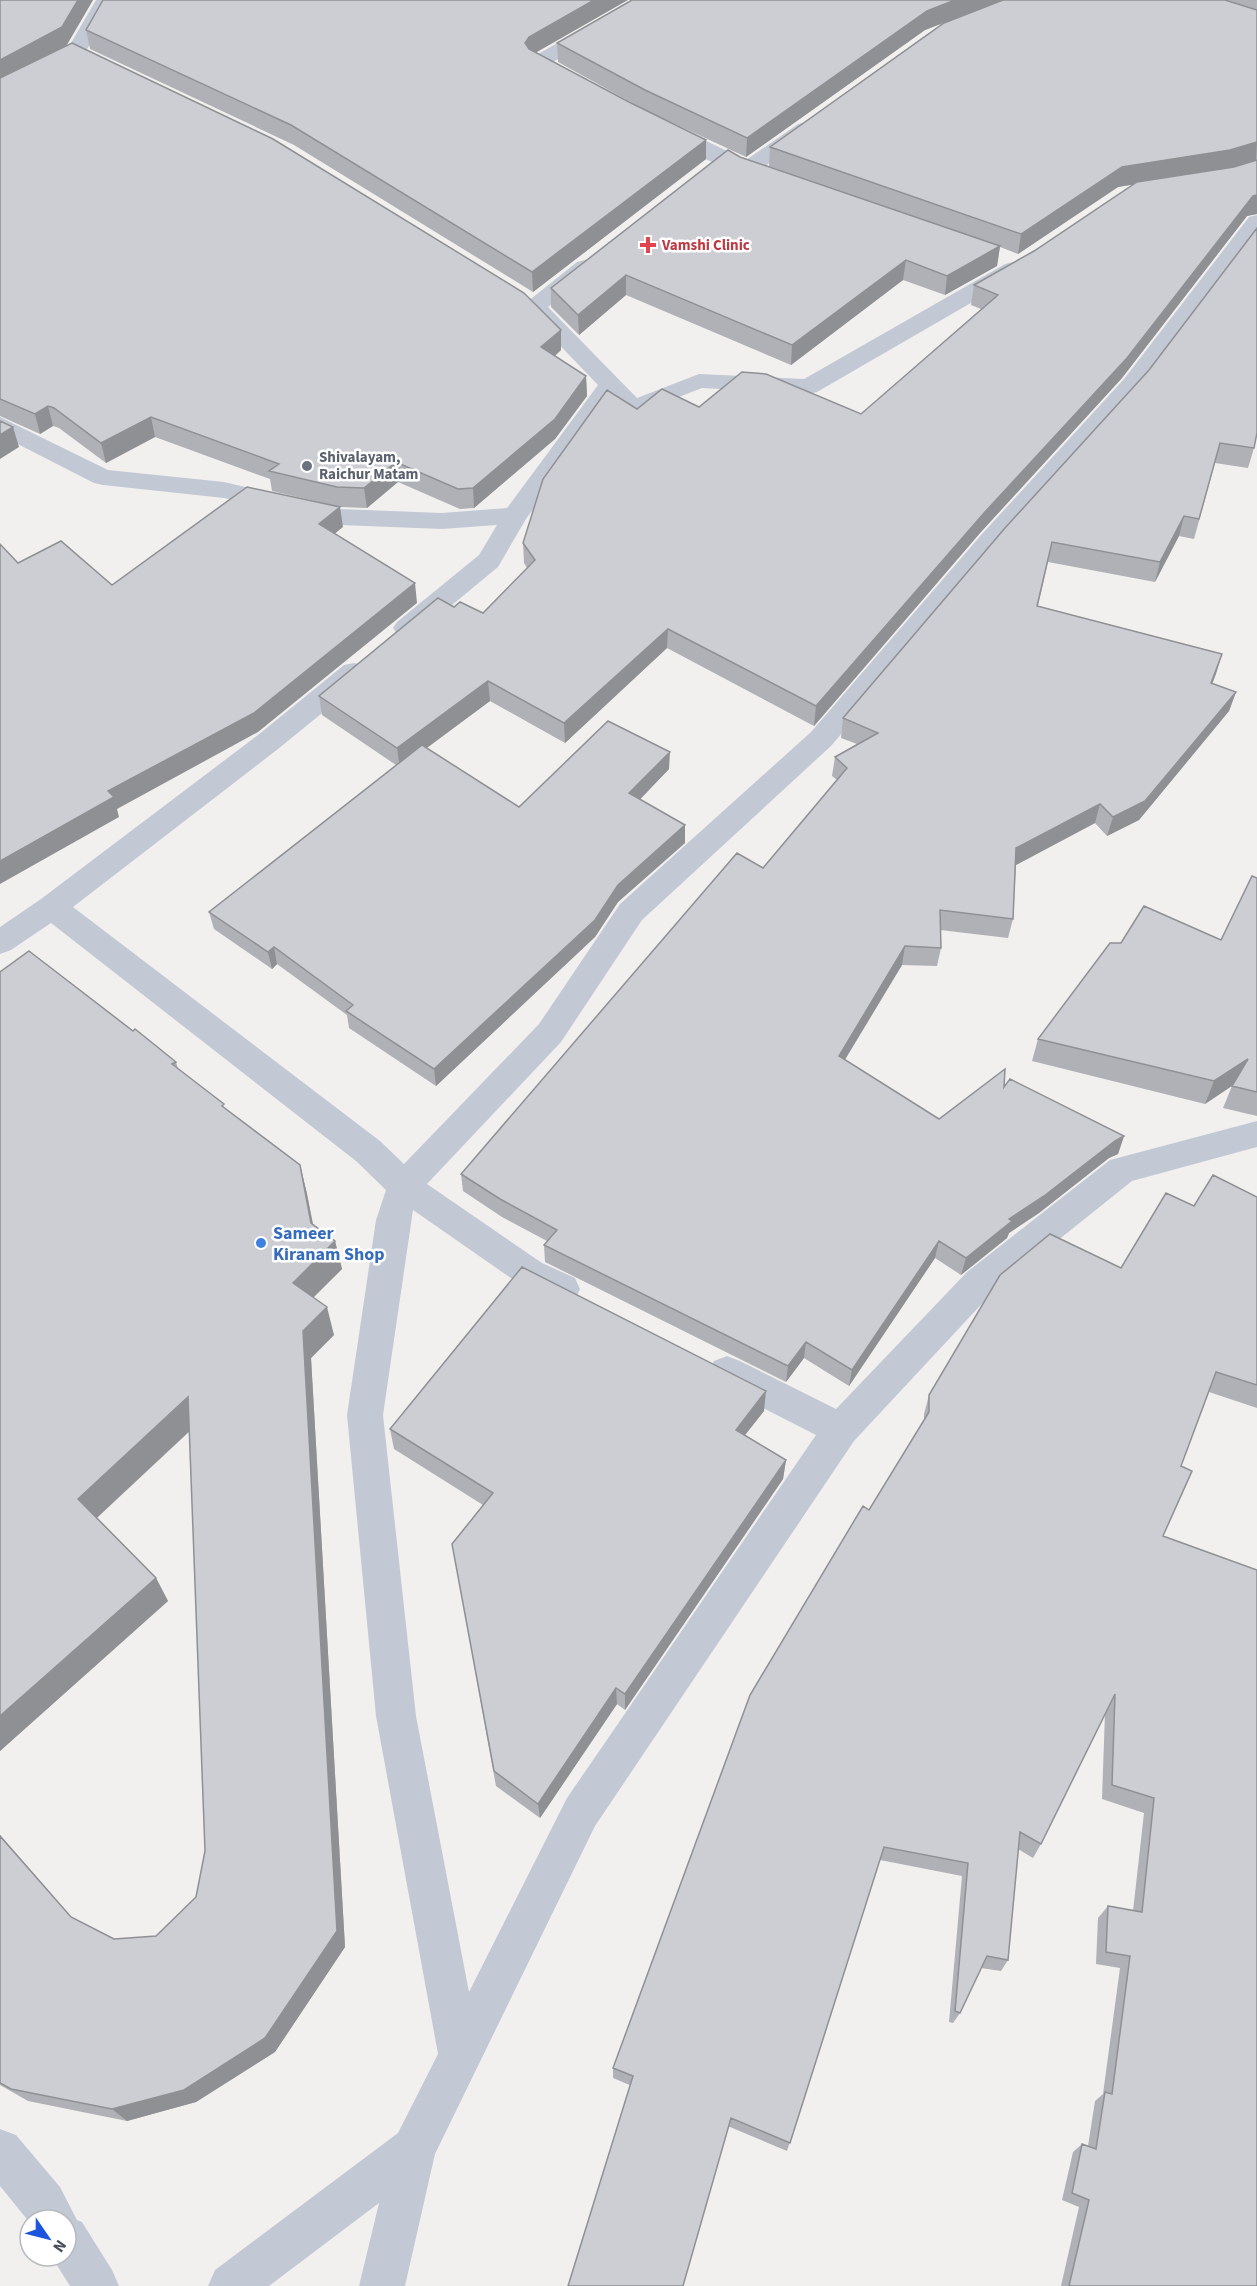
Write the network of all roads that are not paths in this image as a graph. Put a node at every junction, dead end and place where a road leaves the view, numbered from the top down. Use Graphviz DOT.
graph roads {
  1 [pos="106,0"];
  2 [pos="647,0"];
  3 [pos="76,52"];
  4 [pos="97,62"];
  5 [pos="588,89"];
  6 [pos="0,93"];
  7 [pos="822,116"];
  8 [pos="647,120"];
  9 [pos="748,169"];
  10 [pos="803,188"];
  11 [pos="1257,222"];
  12 [pos="598,257"];
  13 [pos="1017,260"];
  14 [pos="514,294"];
  15 [pos="534,306"];
  16 [pos="633,408"];
  17 [pos="0,425"];
  18 [pos="514,516"];
  19 [pos="52,907"];
  20 [pos="0,942"];
  21 [pos="1257,1134"];
  22 [pos="404,1186"];
  23 [pos="595,1305"];
  24 [pos="702,1359"];
  25 [pos="841,1429"];
  26 [pos="460,2057"];
  27 [pos="414,2149"];
  28 [pos="0,2151"];
  29 [pos="47,2208"];
  30 [pos="78,2257"];
  31 [pos="96,2286"];
  32 [pos="231,2286"];
  33 [pos="382,2286"];
  1 -- 3 [label="street"];
  2 -- 5 [label="street"];
  3 -- 4 [label="street"];
  3 -- 6 [label="street"];
  7 -- 9 [label="street"];
  8 -- 9 [label="street"];
  9 -- 10 [label="street"];
  11 -- 22 [label="street"];
  12 -- 15 [label="street"];
  13 -- 16 [label="street"];
  14 -- 15 [label="street"];
  15 -- 16 [label="street"];
  16 -- 18 [label="street"];
  17 -- 18 [label="street"];
  18 -- 19 [label="street"];
  19 -- 20 [label="street"];
  19 -- 22 [label="street"];
  21 -- 25 [label="street"];
  22 -- 23 [label="street"];
  22 -- 26 [label="street"];
  24 -- 25 [label="street"];
  25 -- 26 [label="street"];
  26 -- 27 [label="street"];
  27 -- 32 [label="street"];
  27 -- 33 [label="street"];
  28 -- 29 [label="street"];
  30 -- 31 [label="street"];
}
